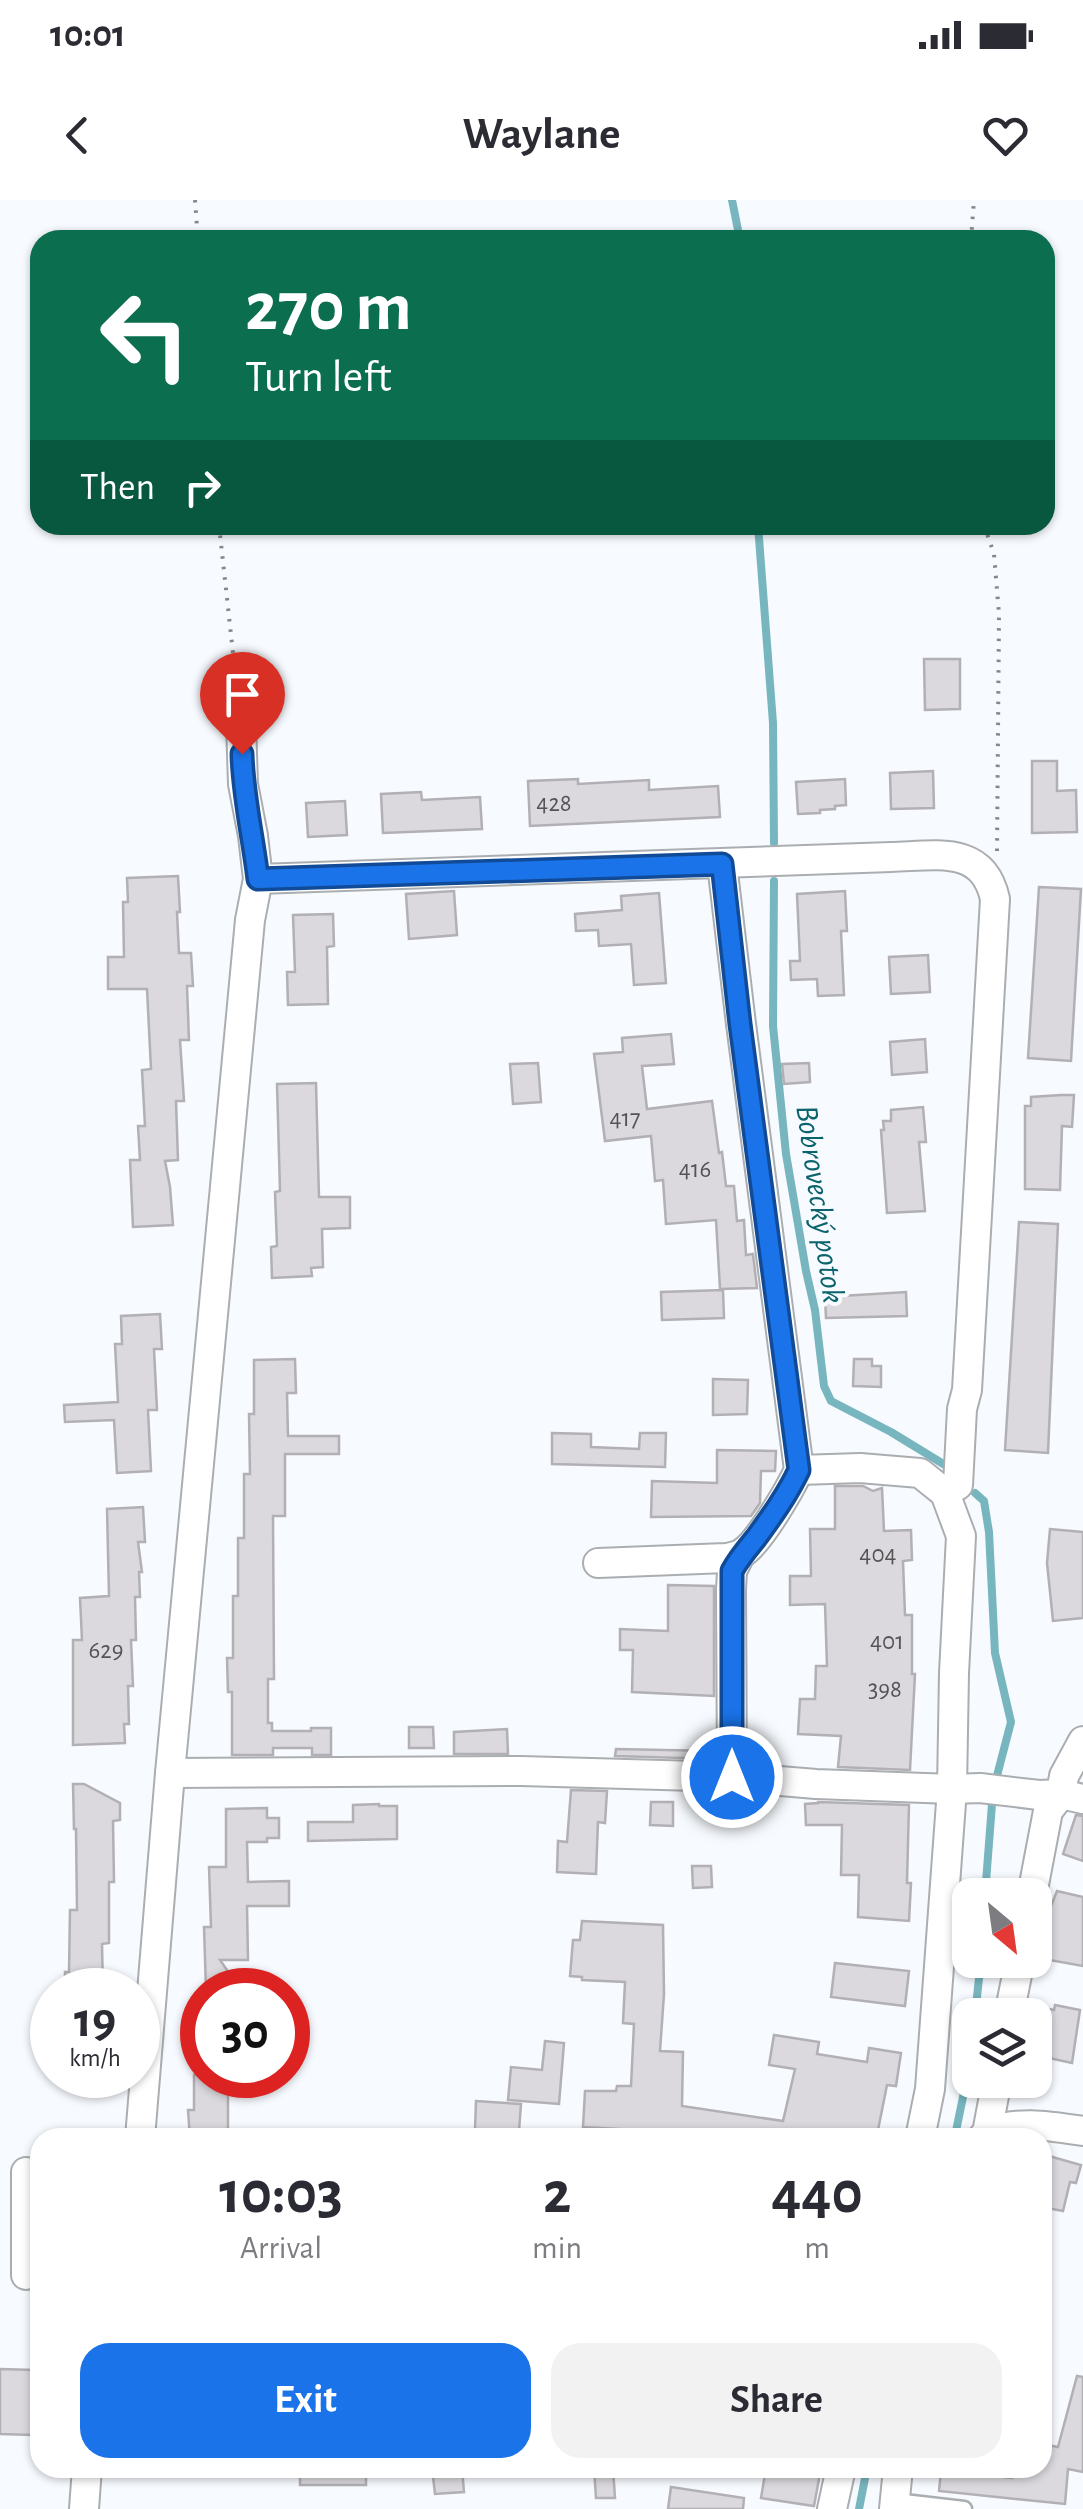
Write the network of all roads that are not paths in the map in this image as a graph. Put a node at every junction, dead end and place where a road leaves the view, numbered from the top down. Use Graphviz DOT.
graph roads {
  1 [pos="241,724"];
  2 [pos="722,864"];
  3 [pos="258,879"];
  4 [pos="799,1470"];
  5 [pos="945,1492"];
  6 [pos="740,1555"];
  7 [pos="598,1563"];
  8 [pos="1083,1741"];
  9 [pos="170,1773"];
  10 [pos="732,1777"];
  11 [pos="966,1789"];
  12 [pos="1072,1797"];
  13 [pos="1035,1878"];
  14 [pos="993,2098"];
  15 [pos="141,2128"];
  16 [pos="922,2128"];
  17 [pos="987,2128"];
  18 [pos="1000,2128"];
  19 [pos="1083,2131"];
  20 [pos="26,2172"];
  21 [pos="30,2195"];
  22 [pos="30,2239"];
  23 [pos="26,2275"];
  24 [pos="86,2478"];
  25 [pos="839,2478"];
  26 [pos="897,2478"];
  27 [pos="894,2505"];
  28 [pos="84,2509"];
  29 [pos="832,2509"];
  30 [pos="964,2509"];
  1 -- 3 [label="street"];
  2 -- 3 [label="street"];
  2 -- 4 [label="street"];
  2 -- 5 [label="street"];
  3 -- 9 [label="street"];
  4 -- 5 [label="street"];
  4 -- 6 [label="street"];
  5 -- 11 [label="street"];
  6 -- 7 [label="street"];
  6 -- 10 [label="street"];
  8 -- 12 [label="street"];
  9 -- 10 [label="street"];
  9 -- 15 [label="street"];
  10 -- 11 [label="street"];
  11 -- 12 [label="street"];
  11 -- 16 [label="street"];
  12 -- 13 [label="street"];
  14 -- 17 [label="street"];
  18 -- 19 [label="street"];
  20 -- 21 [label="street"];
  22 -- 23 [label="street"];
  24 -- 28 [label="street"];
  25 -- 29 [label="street"];
  26 -- 27 [label="street"];
  27 -- 30 [label="lane"];
}
